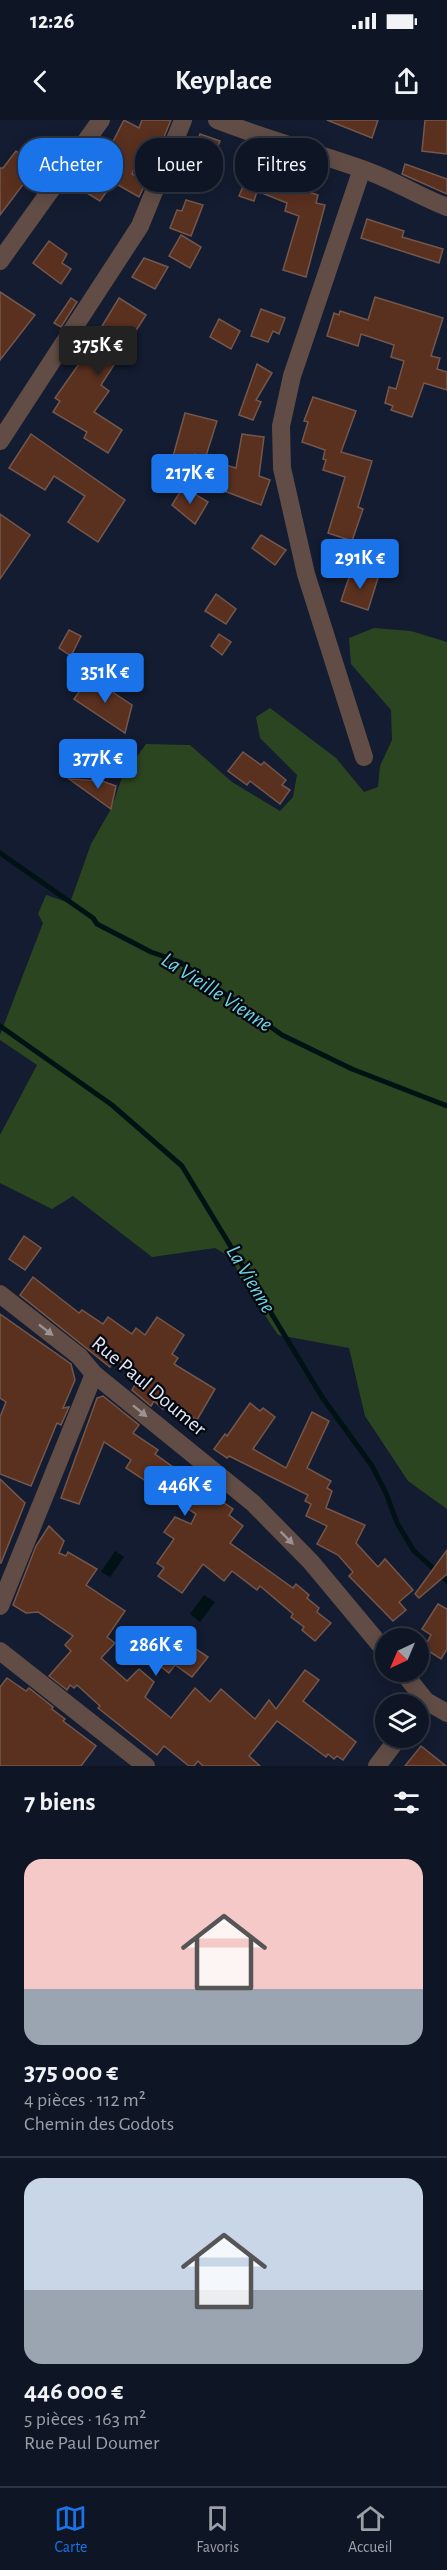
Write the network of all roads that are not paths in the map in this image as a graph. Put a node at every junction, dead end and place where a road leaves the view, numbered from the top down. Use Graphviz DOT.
graph roads {
  1 [pos="101,120"];
  2 [pos="183,120"];
  3 [pos="217,120"];
  4 [pos="362,169"];
  5 [pos="447,207"];
  6 [pos="0,261"];
  7 [pos="0,441"];
  8 [pos="364,757"];
  9 [pos="0,1294"];
  10 [pos="94,1374"];
  11 [pos="0,1606"];
  12 [pos="375,1639"];
  13 [pos="0,1651"];
  14 [pos="429,1708"];
  15 [pos="447,1713"];
  16 [pos="391,1748"];
  17 [pos="146,1766"];
  18 [pos="378,1766"];
  1 -- 6 [label="street"];
  2 -- 7 [label="street"];
  3 -- 4 [label="street"];
  4 -- 5 [label="street"];
  4 -- 8 [label="street"];
  9 -- 10 [label="street, Rue Paul Doumer, one-way"];
  10 -- 11 [label="street"];
  10 -- 12 [label="street, Rue Paul Doumer, one-way"];
  13 -- 17 [label="street"];
  14 -- 15 [label="street"];
  16 -- 18 [label="street"];
}
